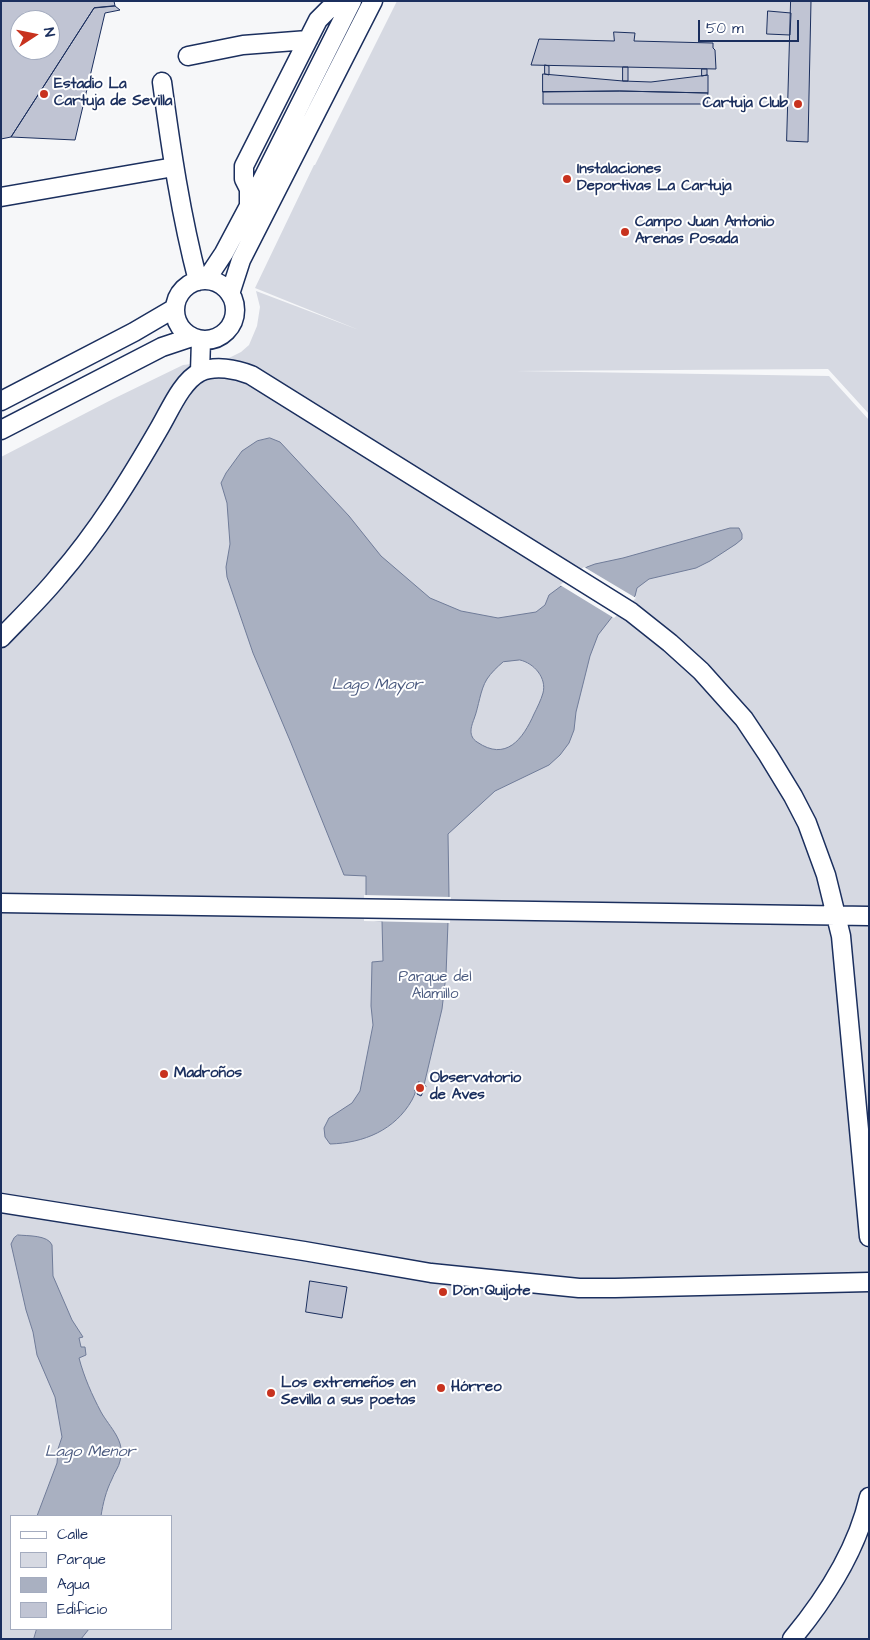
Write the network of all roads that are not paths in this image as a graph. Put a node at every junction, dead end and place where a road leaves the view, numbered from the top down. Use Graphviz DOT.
graph roads {
  1 [pos="347,1"];
  2 [pos="352,1"];
  3 [pos="373,1"];
  4 [pos="308,40"];
  5 [pos="188,56"];
  6 [pos="162,82"];
  7 [pos="174,167"];
  8 [pos="1,196"];
  9 [pos="249,206"];
  10 [pos="202,281"];
  11 [pos="230,294"];
  12 [pos="175,308"];
  13 [pos="197,339"];
  14 [pos="200,372"];
  15 [pos="1,401"];
  16 [pos="1,430"];
  17 [pos="1,638"];
  18 [pos="1,903"];
  19 [pos="836,916"];
  20 [pos="869,916"];
  21 [pos="1,1203"];
  22 [pos="869,1237"];
  23 [pos="869,1282"];
  24 [pos="869,1497"];
  25 [pos="792,1639"];
  1 -- 4 [label="street"];
  2 -- 9 [label="street"];
  3 -- 11 [label="street"];
  4 -- 5 [label="street"];
  4 -- 9 [label="street"];
  6 -- 7 [label="street"];
  7 -- 8 [label="street"];
  7 -- 10 [label="street"];
  9 -- 10 [label="street"];
  10 -- 11 [label="street"];
  10 -- 12 [label="street"];
  11 -- 13 [label="street"];
  12 -- 13 [label="street"];
  12 -- 15 [label="street"];
  13 -- 14 [label="street"];
  13 -- 16 [label="street"];
  14 -- 17 [label="street"];
  14 -- 19 [label="street"];
  18 -- 19 [label="street"];
  19 -- 20 [label="street"];
  19 -- 22 [label="street"];
  21 -- 23 [label="street"];
  24 -- 25 [label="street"];
}
